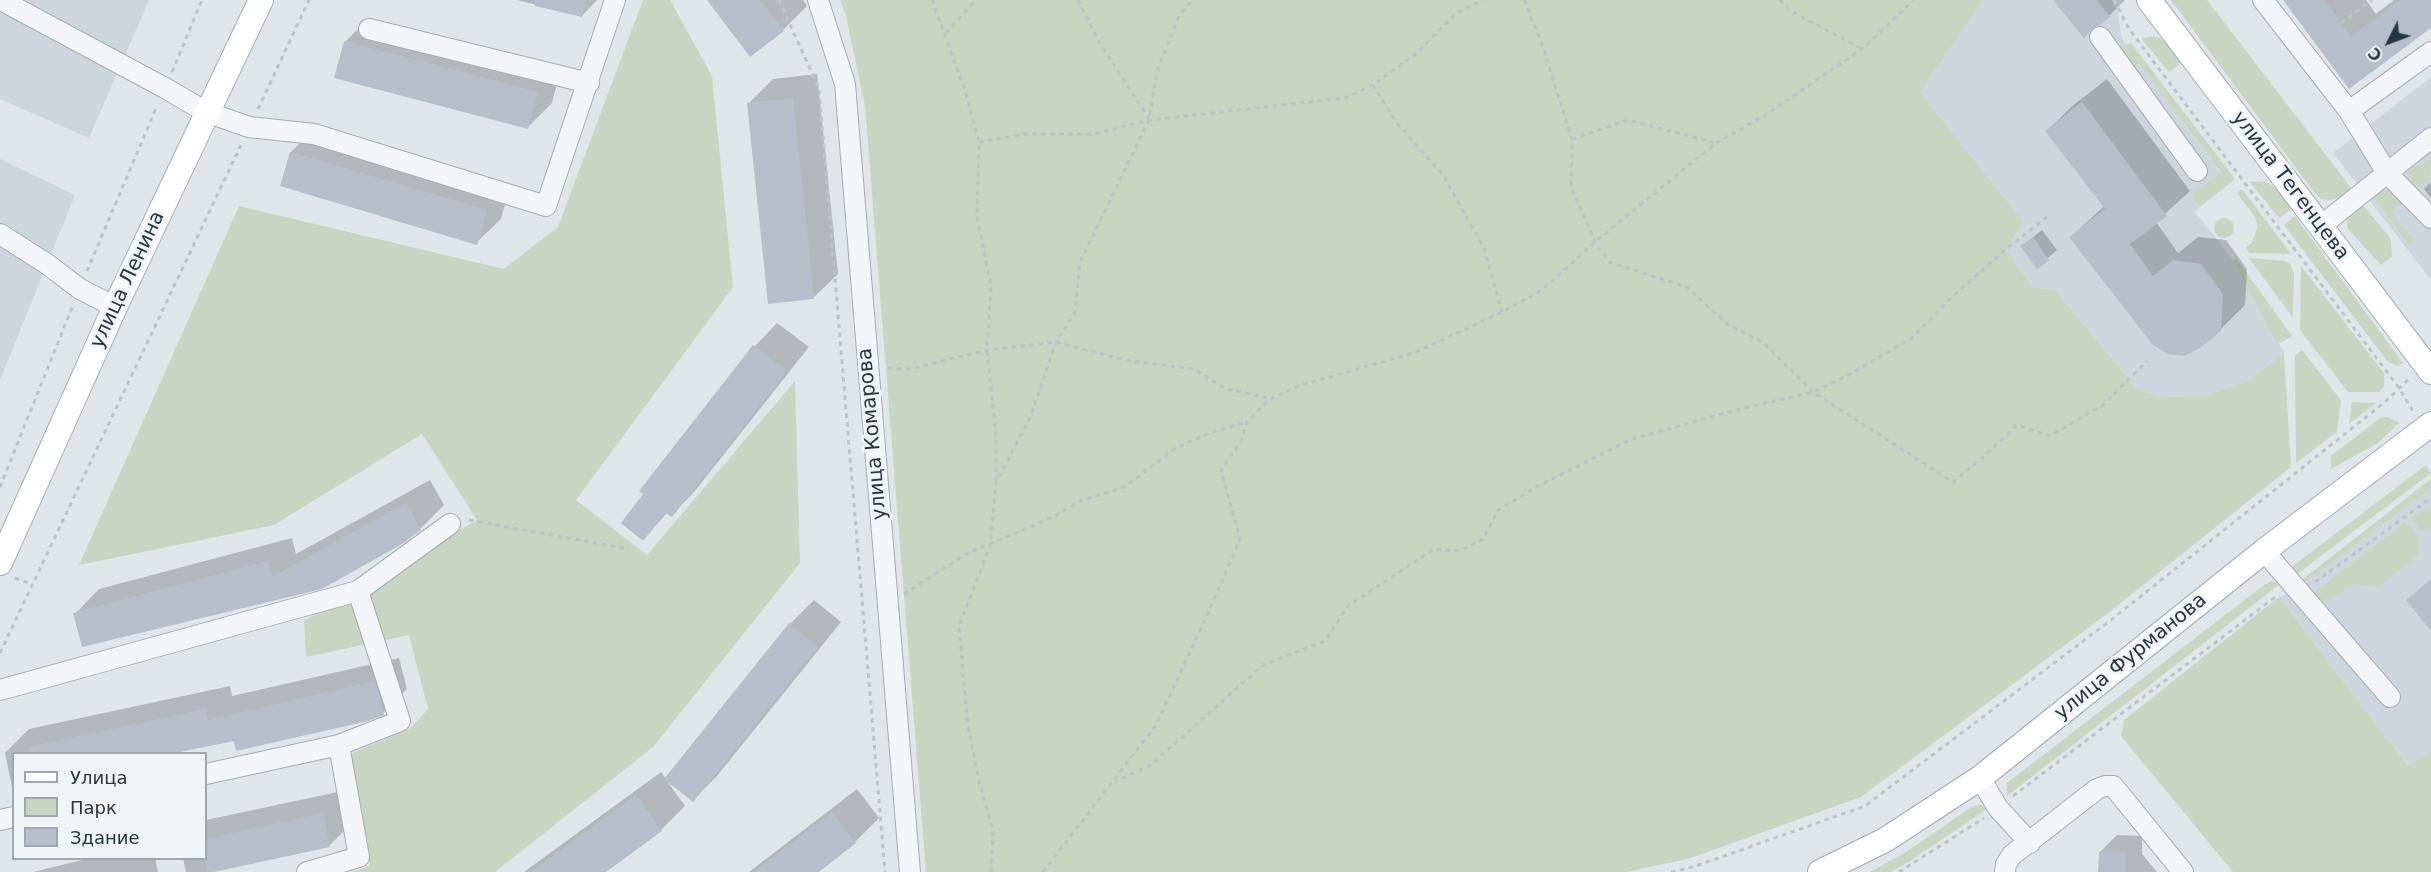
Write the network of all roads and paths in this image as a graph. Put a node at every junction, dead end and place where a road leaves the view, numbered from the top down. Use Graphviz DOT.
graph roads {
  1 [pos="1,0"];
  2 [pos="202,0"];
  3 [pos="261,0"];
  4 [pos="309,0"];
  5 [pos="615,0"];
  6 [pos="779,0"];
  7 [pos="818,0"];
  8 [pos="932,0"];
  9 [pos="976,0"];
  10 [pos="1078,0"];
  11 [pos="1192,0"];
  12 [pos="1483,0"];
  13 [pos="1524,0"];
  14 [pos="1780,0"];
  15 [pos="1914,0"];
  16 [pos="2114,0"];
  17 [pos="2149,0"];
  18 [pos="2263,0"];
  19 [pos="2372,0"];
  20 [pos="2341,23"];
  21 [pos="369,29"];
  22 [pos="946,33"];
  23 [pos="2100,37"];
  24 [pos="1862,49"];
  25 [pos="2431,51"];
  26 [pos="589,83"];
  27 [pos="1373,85"];
  28 [pos="165,88"];
  29 [pos="2349,111"];
  30 [pos="206,112"];
  31 [pos="1149,120"];
  32 [pos="249,127"];
  33 [pos="2431,138"];
  34 [pos="1572,139"];
  35 [pos="979,142"];
  36 [pos="1716,143"];
  37 [pos="2197,171"];
  38 [pos="2387,173"];
  39 [pos="2047,217"];
  40 [pos="2431,218"];
  41 [pos="2322,225"];
  42 [pos="0,234"];
  43 [pos="1595,242"];
  44 [pos="80,289"];
  45 [pos="115,307"];
  46 [pos="1502,312"];
  47 [pos="1056,342"];
  48 [pos="987,350"];
  49 [pos="2147,361"];
  50 [pos="868,367"];
  51 [pos="2431,372"];
  52 [pos="1813,392"];
  53 [pos="1270,399"];
  54 [pos="1246,422"];
  55 [pos="2431,424"];
  56 [pos="996,482"];
  57 [pos="0,487"];
  58 [pos="2431,498"];
  59 [pos="469,520"];
  60 [pos="450,524"];
  61 [pos="990,546"];
  62 [pos="629,549"];
  63 [pos="2264,551"];
  64 [pos="6,570"];
  65 [pos="2292,584"];
  66 [pos="33,585"];
  67 [pos="358,591"];
  68 [pos="887,604"];
  69 [pos="0,653"];
  70 [pos="0,690"];
  71 [pos="2390,697"];
  72 [pos="339,745"];
  73 [pos="207,774"];
  74 [pos="1980,778"];
  75 [pos="1113,782"];
  76 [pos="1998,808"];
  77 [pos="2030,843"];
  78 [pos="307,872"];
  79 [pos="885,872"];
  80 [pos="910,872"];
  81 [pos="991,872"];
  82 [pos="1043,872"];
  83 [pos="1671,872"];
  84 [pos="1820,872"];
  85 [pos="1899,872"];
  86 [pos="2005,872"];
  87 [pos="2183,872"];
  1 -- 28 [label="street"];
  2 -- 28 [label="path"];
  3 -- 30 [label="main road, улица Ленина"];
  4 -- 32 [label="path"];
  5 -- 26 [label="street"];
  6 -- 79 [label="path"];
  7 -- 50 [label="street, улица Комарова"];
  8 -- 22 [label="path"];
  9 -- 22 [label="path"];
  10 -- 31 [label="path"];
  11 -- 31 [label="path"];
  12 -- 27 [label="path"];
  13 -- 34 [label="path"];
  14 -- 24 [label="path"];
  15 -- 24 [label="path"];
  16 -- 83 [label="path"];
  17 -- 41 [label="main road, улица Тегенцева"];
  18 -- 29 [label="street"];
  19 -- 20 [label="path"];
  21 -- 26 [label="street"];
  22 -- 35 [label="path"];
  23 -- 37 [label="street"];
  24 -- 36 [label="path"];
  25 -- 29 [label="street"];
  26 -- 32 [label="street"];
  27 -- 31 [label="path"];
  27 -- 46 [label="path"];
  28 -- 30 [label="street"];
  28 -- 44 [label="path"];
  29 -- 38 [label="street"];
  30 -- 32 [label="street"];
  30 -- 45 [label="main road, улица Ленина"];
  31 -- 35 [label="path"];
  31 -- 47 [label="path"];
  32 -- 66 [label="path"];
  33 -- 38 [label="street"];
  34 -- 36 [label="path"];
  34 -- 43 [label="path"];
  35 -- 48 [label="path"];
  36 -- 43 [label="path"];
  38 -- 40 [label="street"];
  38 -- 41 [label="street"];
  39 -- 52 [label="path"];
  41 -- 51 [label="main road, улица Тегенцева"];
  42 -- 44 [label="street"];
  43 -- 46 [label="path"];
  43 -- 52 [label="path"];
  44 -- 45 [label="street"];
  44 -- 57 [label="path"];
  45 -- 64 [label="main road, улица Ленина"];
  46 -- 53 [label="path"];
  47 -- 48 [label="path"];
  47 -- 53 [label="path"];
  47 -- 56 [label="path"];
  48 -- 50 [label="path"];
  48 -- 56 [label="path"];
  49 -- 52 [label="path"];
  50 -- 68 [label="street, улица Комарова"];
  52 -- 75 [label="path"];
  53 -- 54 [label="path"];
  54 -- 61 [label="path"];
  54 -- 75 [label="path"];
  55 -- 63 [label="main road, улица Фурманова"];
  56 -- 61 [label="path"];
  58 -- 65 [label="path"];
  59 -- 62 [label="path"];
  60 -- 67 [label="street"];
  61 -- 68 [label="path"];
  61 -- 81 [label="path"];
  63 -- 65 [label="street"];
  63 -- 74 [label="main road, улица Фурманова"];
  64 -- 66 [label="path"];
  65 -- 71 [label="street"];
  65 -- 76 [label="path"];
  66 -- 69 [label="path"];
  67 -- 70 [label="street"];
  67 -- 72 [label="street"];
  68 -- 80 [label="street, улица Комарова"];
  72 -- 73 [label="street"];
  72 -- 78 [label="street"];
  74 -- 76 [label="street"];
  74 -- 84 [label="main road, улица Фурманова"];
  75 -- 82 [label="path"];
  76 -- 77 [label="street"];
  76 -- 85 [label="path"];
  77 -- 86 [label="street"];
  77 -- 87 [label="street"];
}
